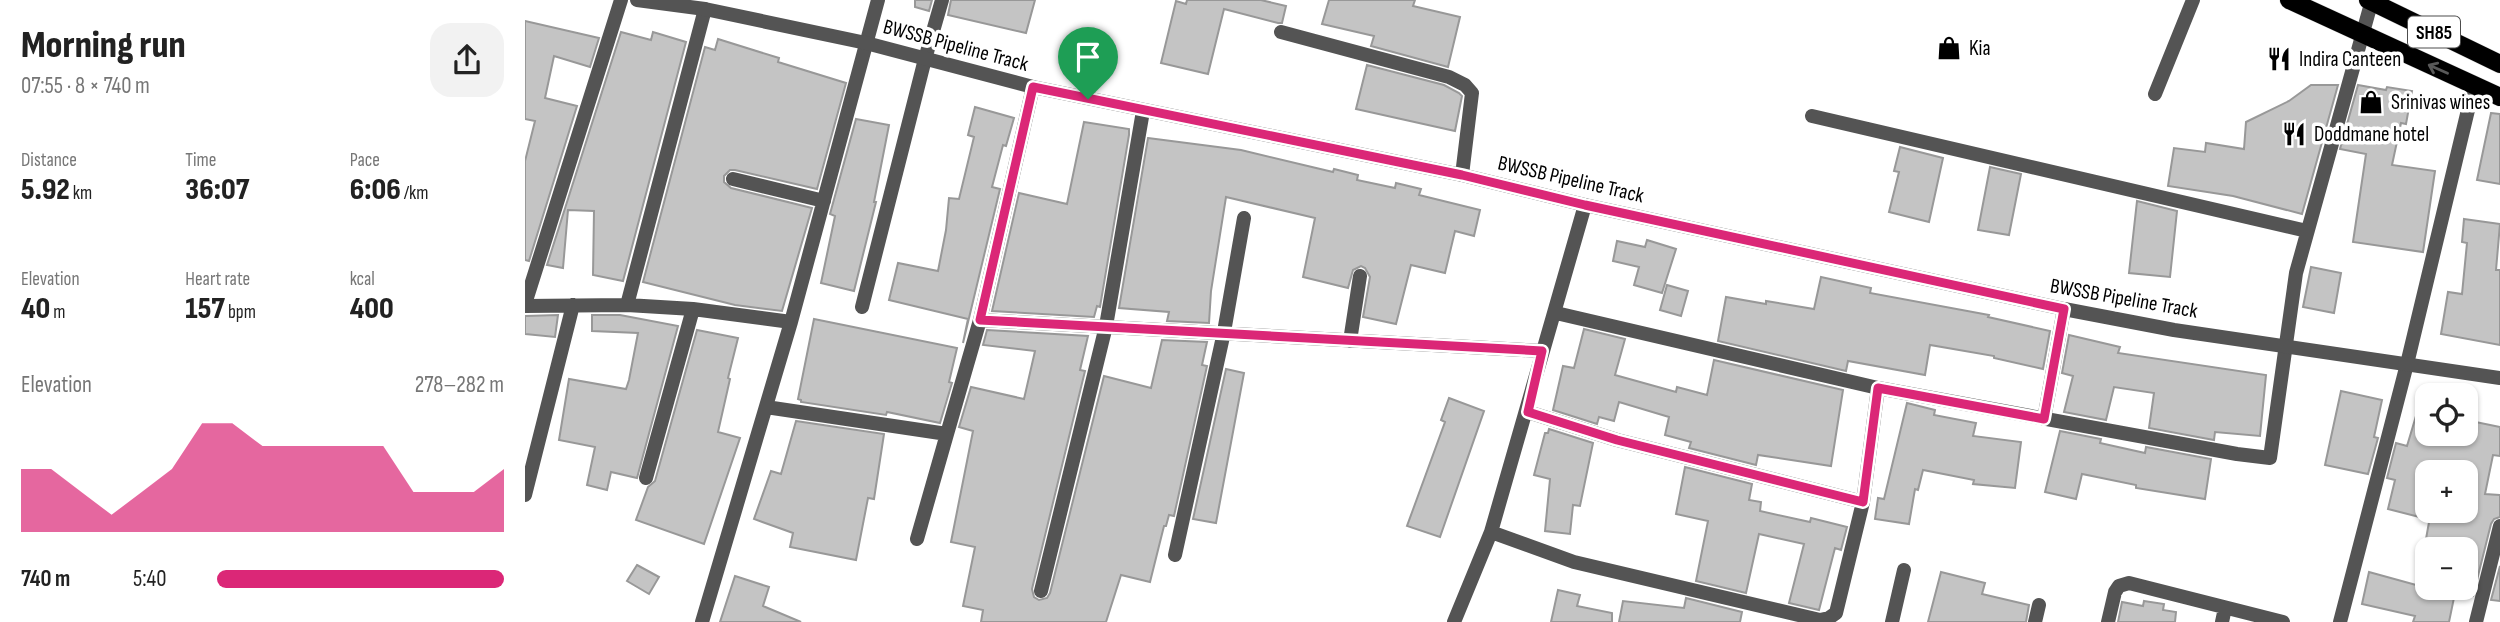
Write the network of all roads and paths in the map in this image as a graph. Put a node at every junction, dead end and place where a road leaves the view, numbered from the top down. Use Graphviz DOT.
graph roads {
  1 [pos="621,0"];
  2 [pos="637,0"];
  3 [pos="878,0"];
  4 [pos="942,0"];
  5 [pos="2193,0"];
  6 [pos="2289,0"];
  7 [pos="2370,0"];
  8 [pos="705,9"];
  9 [pos="1281,32"];
  10 [pos="2361,35"];
  11 [pos="866,43"];
  12 [pos="925,59"];
  13 [pos="2500,64"];
  14 [pos="2474,85"];
  15 [pos="1033,87"];
  16 [pos="2155,94"];
  17 [pos="2500,97"];
  18 [pos="1143,111"];
  19 [pos="1812,116"];
  20 [pos="1462,175"];
  21 [pos="733,179"];
  22 [pos="824,201"];
  23 [pos="1585,205"];
  24 [pos="1244,218"];
  25 [pos="2307,231"];
  26 [pos="1360,276"];
  27 [pos="573,304"];
  28 [pos="627,304"];
  29 [pos="525,305"];
  30 [pos="862,307"];
  31 [pos="693,309"];
  32 [pos="2064,309"];
  33 [pos="1556,313"];
  34 [pos="980,320"];
  35 [pos="790,322"];
  36 [pos="1106,326"];
  37 [pos="1224,332"];
  38 [pos="1350,341"];
  39 [pos="2286,346"];
  40 [pos="1542,351"];
  41 [pos="2407,364"];
  42 [pos="2500,378"];
  43 [pos="1878,388"];
  44 [pos="766,407"];
  45 [pos="1528,412"];
  46 [pos="2044,419"];
  47 [pos="947,434"];
  48 [pos="646,478"];
  49 [pos="525,495"];
  50 [pos="1863,502"];
  51 [pos="2500,526"];
  52 [pos="1491,532"];
  53 [pos="917,539"];
  54 [pos="1175,555"];
  55 [pos="1904,570"];
  56 [pos="1041,591"];
  57 [pos="2039,605"];
  58 [pos="2223,615"];
  59 [pos="702,622"];
  60 [pos="1454,622"];
  61 [pos="1892,622"];
  62 [pos="2035,622"];
  63 [pos="2108,622"];
  64 [pos="2283,622"];
  65 [pos="2340,622"];
  66 [pos="2476,622"];
  1 -- 29 [label="street"];
  2 -- 8 [label="street, BWSSB Pipeline Track"];
  3 -- 11 [label="street"];
  4 -- 12 [label="street"];
  5 -- 16 [label="street"];
  6 -- 10 [label="main road, SH85"];
  7 -- 10 [label="street"];
  7 -- 13 [label="main road, SH85"];
  8 -- 11 [label="street, BWSSB Pipeline Track"];
  8 -- 28 [label="street"];
  9 -- 20 [label="street"];
  14 -- 10 [label="main road, SH85, one-way"];
  10 -- 25 [label="street"];
  11 -- 12 [label="street, BWSSB Pipeline Track"];
  11 -- 22 [label="street"];
  12 -- 15 [label="street, BWSSB Pipeline Track"];
  12 -- 30 [label="street"];
  14 -- 17 [label="main road, SH85"];
  14 -- 41 [label="street"];
  15 -- 18 [label="street, BWSSB Pipeline Track"];
  15 -- 34 [label="street"];
  18 -- 20 [label="street, BWSSB Pipeline Track"];
  18 -- 36 [label="street"];
  19 -- 25 [label="street"];
  20 -- 23 [label="street, BWSSB Pipeline Track"];
  21 -- 22 [label="street"];
  22 -- 35 [label="street"];
  23 -- 32 [label="street, BWSSB Pipeline Track"];
  23 -- 33 [label="street"];
  24 -- 37 [label="street"];
  25 -- 39 [label="street"];
  26 -- 38 [label="street"];
  27 -- 28 [label="street"];
  27 -- 29 [label="street"];
  27 -- 49 [label="street"];
  28 -- 31 [label="street"];
  31 -- 35 [label="street"];
  31 -- 48 [label="street"];
  32 -- 39 [label="street, BWSSB Pipeline Track"];
  32 -- 46 [label="street"];
  33 -- 40 [label="street"];
  33 -- 43 [label="street"];
  34 -- 36 [label="street"];
  34 -- 47 [label="street"];
  35 -- 44 [label="street"];
  36 -- 37 [label="street"];
  36 -- 56 [label="street"];
  37 -- 38 [label="street"];
  37 -- 54 [label="street"];
  38 -- 40 [label="street"];
  39 -- 41 [label="street, BWSSB Pipeline Track"];
  39 -- 46 [label="street"];
  40 -- 45 [label="street"];
  41 -- 42 [label="street, BWSSB Pipeline Track"];
  41 -- 65 [label="street"];
  43 -- 46 [label="street"];
  43 -- 50 [label="street"];
  44 -- 47 [label="street"];
  44 -- 59 [label="street"];
  45 -- 50 [label="street"];
  45 -- 52 [label="street"];
  47 -- 53 [label="street"];
  50 -- 52 [label="street"];
  51 -- 66 [label="street"];
  52 -- 60 [label="street"];
  55 -- 61 [label="street"];
  57 -- 62 [label="street"];
  58 -- 63 [label="street"];
  58 -- 64 [label="street"];
}
